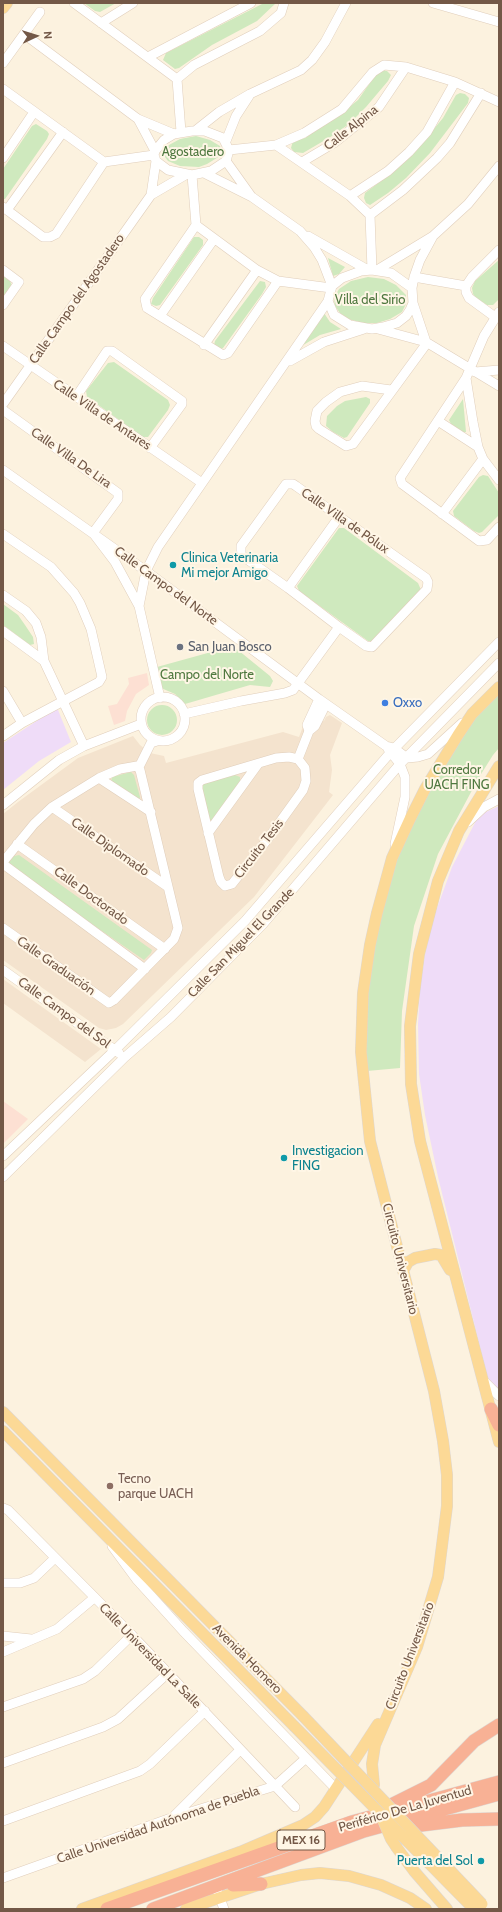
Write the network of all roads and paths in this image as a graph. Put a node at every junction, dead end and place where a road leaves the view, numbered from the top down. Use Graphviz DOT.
graph roads {
  1 [pos="7,3"];
  2 [pos="74,3"];
  3 [pos="133,3"];
  4 [pos="251,3"];
  5 [pos="284,3"];
  6 [pos="346,3"];
  7 [pos="433,3"];
  8 [pos="3,8"];
  9 [pos="40,12"];
  10 [pos="499,22"];
  11 [pos="101,23"];
  12 [pos="24,34"];
  13 [pos="148,57"];
  14 [pos="3,63"];
  15 [pos="406,67"];
  16 [pos="177,79"];
  17 [pos="455,82"];
  18 [pos="3,89"];
  19 [pos="481,93"];
  20 [pos="250,94"];
  21 [pos="499,102"];
  22 [pos="34,112"];
  23 [pos="138,119"];
  24 [pos="195,131"];
  25 [pos="63,132"];
  26 [pos="177,133"];
  27 [pos="226,141"];
  28 [pos="276,145"];
  29 [pos="229,150"];
  30 [pos="155,156"];
  31 [pos="3,158"];
  32 [pos="226,161"];
  33 [pos="104,162"];
  34 [pos="302,162"];
  35 [pos="499,166"];
  36 [pos="204,173"];
  37 [pos="190,175"];
  38 [pos="151,195"];
  39 [pos="350,196"];
  40 [pos="252,197"];
  41 [pos="5,209"];
  42 [pos="370,215"];
  43 [pos="196,225"];
  44 [pos="300,231"];
  45 [pos="433,236"];
  46 [pos="214,239"];
  47 [pos="499,250"];
  48 [pos="3,270"];
  49 [pos="256,270"];
  50 [pos="372,270"];
  51 [pos="414,277"];
  52 [pos="278,282"];
  53 [pos="466,286"];
  54 [pos="331,287"];
  55 [pos="412,288"];
  56 [pos="328,302"];
  57 [pos="413,303"];
  58 [pos="3,305"];
  59 [pos="497,314"];
  60 [pos="160,316"];
  61 [pos="376,328"];
  62 [pos="366,329"];
  63 [pos="426,343"];
  64 [pos="204,345"];
  65 [pos="3,346"];
  66 [pos="287,362"];
  67 [pos="30,366"];
  68 [pos="499,370"];
  69 [pos="471,373"];
  70 [pos="499,386"];
  71 [pos="392,390"];
  72 [pos="76,397"];
  73 [pos="3,404"];
  74 [pos="3,410"];
  75 [pos="438,422"];
  76 [pos="478,447"];
  77 [pos="150,448"];
  78 [pos="483,459"];
  79 [pos="3,470"];
  80 [pos="499,480"];
  81 [pos="202,483"];
  82 [pos="442,514"];
  83 [pos="339,517"];
  84 [pos="499,527"];
  85 [pos="93,533"];
  86 [pos="3,534"];
  87 [pos="146,571"];
  88 [pos="288,588"];
  89 [pos="3,595"];
  90 [pos="139,606"];
  91 [pos="339,627"];
  92 [pos="3,631"];
  93 [pos="499,642"];
  94 [pos="44,661"];
  95 [pos="499,663"];
  96 [pos="299,684"];
  97 [pos="499,687"];
  98 [pos="3,691"];
  99 [pos="160,698"];
  100 [pos="63,700"];
  101 [pos="322,701"];
  102 [pos="184,714"];
  103 [pos="472,714"];
  104 [pos="22,723"];
  105 [pos="141,724"];
  106 [pos="148,735"];
  107 [pos="3,736"];
  108 [pos="157,741"];
  109 [pos="84,746"];
  110 [pos="390,749"];
  111 [pos="298,759"];
  112 [pos="403,761"];
  113 [pos="258,764"];
  114 [pos="137,766"];
  115 [pos="499,766"];
  116 [pos="99,778"];
  117 [pos="499,799"];
  118 [pos="3,804"];
  119 [pos="52,807"];
  120 [pos="151,812"];
  121 [pos="459,831"];
  122 [pos="208,833"];
  123 [pos="18,844"];
  124 [pos="392,858"];
  125 [pos="3,863"];
  126 [pos="168,887"];
  127 [pos="3,928"];
  128 [pos="165,949"];
  129 [pos="145,969"];
  130 [pos="3,970"];
  131 [pos="115,1050"];
  132 [pos="125,1057"];
  133 [pos="3,1156"];
  134 [pos="3,1177"];
  135 [pos="403,1271"];
  136 [pos="456,1276"];
  137 [pos="483,1379"];
  138 [pos="499,1396"];
  139 [pos="491,1409"];
  140 [pos="3,1412"];
  141 [pos="499,1425"];
  142 [pos="3,1431"];
  143 [pos="499,1442"];
  144 [pos="3,1508"];
  145 [pos="106,1536"];
  146 [pos="55,1558"];
  147 [pos="3,1583"];
  148 [pos="94,1598"];
  149 [pos="132,1635"];
  150 [pos="3,1636"];
  151 [pos="33,1639"];
  152 [pos="3,1652"];
  153 [pos="168,1673"];
  154 [pos="394,1698"];
  155 [pos="3,1707"];
  156 [pos="205,1711"];
  157 [pos="499,1725"];
  158 [pos="240,1750"];
  159 [pos="305,1759"];
  160 [pos="3,1763"];
  161 [pos="499,1782"];
  162 [pos="274,1786"];
  163 [pos="336,1789"];
  164 [pos="499,1794"];
  165 [pos="295,1807"];
  166 [pos="171,1818"];
  167 [pos="499,1819"];
  168 [pos="3,1821"];
  169 [pos="352,1822"];
  170 [pos="364,1832"];
  171 [pos="3,1878"];
  172 [pos="261,1884"];
  173 [pos="219,1890"];
  174 [pos="128,1892"];
  175 [pos="112,1907"];
  176 [pos="481,1907"];
  177 [pos="82,1909"];
  178 [pos="153,1909"];
  179 [pos="186,1909"];
  180 [pos="224,1909"];
  181 [pos="426,1909"];
  182 [pos="447,1909"];
  1 -- 8 [label="main road"];
  2 -- 11 [label="street"];
  3 -- 11 [label="street"];
  4 -- 13 [label="street"];
  5 -- 16 [label="street"];
  6 -- 20 [label="street"];
  7 -- 10 [label="street"];
  9 -- 12 [label="street"];
  11 -- 13 [label="street"];
  12 -- 14 [label="street"];
  12 -- 23 [label="street"];
  13 -- 16 [label="street"];
  15 -- 17 [label="street, Calle Alpina"];
  15 -- 28 [label="street, Calle Alpina"];
  15 -- 34 [label="street, Calle Alpina"];
  16 -- 26 [label="street"];
  17 -- 19 [label="street, Calle Alpina"];
  17 -- 39 [label="street"];
  18 -- 22 [label="street"];
  19 -- 21 [label="street, Calle Alpina"];
  19 -- 42 [label="street"];
  20 -- 24 [label="street"];
  20 -- 27 [label="street"];
  22 -- 25 [label="street"];
  22 -- 31 [label="street"];
  23 -- 26 [label="street"];
  23 -- 30 [label="street"];
  24 -- 26 [label="street"];
  24 -- 27 [label="street"];
  25 -- 33 [label="street"];
  25 -- 41 [label="street"];
  26 -- 30 [label="street"];
  27 -- 29 [label="street"];
  28 -- 29 [label="street, Calle Alpina"];
  28 -- 34 [label="street"];
  29 -- 32 [label="street"];
  30 -- 33 [label="street"];
  30 -- 37 [label="street"];
  30 -- 38 [label="street"];
  32 -- 36 [label="street"];
  32 -- 40 [label="street"];
  33 -- 41 [label="street"];
  34 -- 39 [label="street"];
  35 -- 45 [label="street"];
  36 -- 37 [label="street"];
  36 -- 40 [label="street"];
  37 -- 38 [label="street"];
  37 -- 43 [label="street"];
  38 -- 67 [label="street, Calle Campo del Agostadero"];
  39 -- 42 [label="street"];
  40 -- 44 [label="street"];
  42 -- 50 [label="street"];
  43 -- 46 [label="street"];
  43 -- 60 [label="street"];
  44 -- 50 [label="street"];
  44 -- 54 [label="street"];
  45 -- 50 [label="street"];
  45 -- 51 [label="street"];
  46 -- 49 [label="street"];
  46 -- 60 [label="street"];
  47 -- 53 [label="street"];
  48 -- 58 [label="street"];
  49 -- 52 [label="street"];
  49 -- 64 [label="street"];
  50 -- 54 [label="street"];
  50 -- 55 [label="street"];
  51 -- 53 [label="street"];
  51 -- 55 [label="street"];
  52 -- 54 [label="street"];
  52 -- 64 [label="street"];
  53 -- 59 [label="street"];
  54 -- 56 [label="street"];
  55 -- 57 [label="street"];
  56 -- 62 [label="street"];
  56 -- 66 [label="street"];
  57 -- 61 [label="street"];
  57 -- 63 [label="street"];
  59 -- 69 [label="street"];
  60 -- 64 [label="street"];
  61 -- 62 [label="street"];
  61 -- 63 [label="street"];
  62 -- 66 [label="street"];
  63 -- 69 [label="street"];
  63 -- 71 [label="street"];
  65 -- 67 [label="street, Calle Villa de Antares"];
  66 -- 81 [label="street"];
  67 -- 72 [label="street, Calle Villa de Antares"];
  67 -- 73 [label="street, Calle Campo del Agostadero"];
  68 -- 69 [label="street"];
  69 -- 70 [label="street"];
  69 -- 75 [label="street"];
  69 -- 76 [label="street"];
  71 -- 71 [label="street"];
  72 -- 77 [label="street, Calle Villa de Antares"];
  72 -- 77 [label="street"];
  74 -- 85 [label="street, Calle Villa De Lira"];
  75 -- 76 [label="street"];
  75 -- 82 [label="street"];
  76 -- 78 [label="street"];
  77 -- 81 [label="street, Calle Villa de Antares"];
  78 -- 80 [label="street"];
  78 -- 82 [label="street"];
  79 -- 85 [label="street, Calle Campo del Norte"];
  81 -- 87 [label="street"];
  82 -- 84 [label="street"];
  83 -- 88 [label="street"];
  83 -- 88 [label="street, Calle Villa de Pólux"];
  83 -- 91 [label="street, Calle Villa de Pólux"];
  85 -- 87 [label="street, Calle Campo del Norte"];
  85 -- 90 [label="street, Calle Campo del Norte"];
  86 -- 100 [label="street"];
  87 -- 90 [label="street, Calle Campo del Norte"];
  87 -- 96 [label="street, Calle Campo del Norte"];
  88 -- 91 [label="street, Calle Villa de Pólux"];
  89 -- 94 [label="street"];
  90 -- 99 [label="street, Calle Campo del Norte"];
  91 -- 96 [label="street"];
  92 -- 94 [label="street"];
  93 -- 110 [label="street, Calle San Miguel El Grande"];
  94 -- 100 [label="street"];
  95 -- 112 [label="street, Calle San Miguel El Grande"];
  96 -- 101 [label="street, Calle Campo del Norte"];
  96 -- 102 [label="street"];
  97 -- 103 [label="main road, Circuito Universitario"];
  98 -- 104 [label="street"];
  99 -- 102 [label="street"];
  99 -- 105 [label="street"];
  100 -- 104 [label="street"];
  100 -- 109 [label="street"];
  101 -- 110 [label="street, Calle Campo del Norte"];
  101 -- 111 [label="street"];
  102 -- 108 [label="street"];
  103 -- 112 [label="street"];
  103 -- 124 [label="main road, Circuito Universitario"];
  104 -- 107 [label="street"];
  105 -- 106 [label="street"];
  105 -- 109 [label="street"];
  106 -- 108 [label="street"];
  106 -- 114 [label="street"];
  108 -- 114 [label="street"];
  109 -- 118 [label="street"];
  110 -- 112 [label="street, Calle Campo del Norte"];
  110 -- 131 [label="street, Calle San Miguel El Grande"];
  111 -- 113 [label="street, Circuito Tesis"];
  111 -- 122 [label="street, Circuito Tesis"];
  112 -- 124 [label="street"];
  112 -- 132 [label="street, Calle San Miguel El Grande"];
  113 -- 122 [label="street"];
  113 -- 122 [label="street, Circuito Tesis"];
  114 -- 116 [label="street"];
  114 -- 120 [label="street"];
  115 -- 121 [label="main road"];
  116 -- 119 [label="street"];
  116 -- 120 [label="street"];
  117 -- 121 [label="street"];
  119 -- 123 [label="street"];
  119 -- 126 [label="street, Calle Diplomado"];
  120 -- 126 [label="street"];
  121 -- 136 [label="main road"];
  123 -- 125 [label="street"];
  123 -- 128 [label="street, Calle Doctorado"];
  124 -- 135 [label="main road, Circuito Universitario"];
  125 -- 129 [label="street, Calle Doctorado"];
  126 -- 128 [label="street"];
  127 -- 129 [label="street, Calle Graduación"];
  128 -- 129 [label="street"];
  130 -- 131 [label="street, Calle Campo del Sol"];
  131 -- 132 [label="street, Calle Campo del Sol"];
  131 -- 133 [label="street, Calle San Miguel El Grande"];
  132 -- 134 [label="street, Calle San Miguel El Grande"];
  135 -- 136 [label="main road"];
  135 -- 154 [label="main road, Circuito Universitario"];
  136 -- 137 [label="main road"];
  137 -- 138 [label="street"];
  137 -- 139 [label="main road"];
  139 -- 141 [label="highway"];
  139 -- 143 [label="main road"];
  140 -- 176 [label="main road, Avenida Homero, bridge"];
  142 -- 145 [label="main road, Avenida Homero"];
  144 -- 146 [label="street, Calle Universidad La Salle"];
  145 -- 159 [label="street"];
  145 -- 176 [label="main road, Avenida Homero, bridge"];
  146 -- 147 [label="street"];
  146 -- 148 [label="street, Calle Universidad La Salle"];
  148 -- 149 [label="street, Calle Universidad La Salle"];
  148 -- 151 [label="street"];
  149 -- 153 [label="street, Calle Universidad La Salle"];
  149 -- 155 [label="street"];
  150 -- 151 [label="street"];
  151 -- 152 [label="street"];
  153 -- 156 [label="street, Calle Universidad La Salle"];
  153 -- 160 [label="street"];
  154 -- 163 [label="main road, Periférico De La Juventud"];
  154 -- 182 [label="main road, Circuito Universitario, bridge"];
  156 -- 158 [label="street, Calle Universidad La Salle"];
  156 -- 168 [label="street"];
  157 -- 169 [label="highway"];
  158 -- 162 [label="street, Calle Universidad La Salle"];
  158 -- 166 [label="street"];
  159 -- 162 [label="street, Calle Universidad Autónoma de Puebla"];
  159 -- 163 [label="street"];
  161 -- 169 [label="highway, Periférico De La Juventud / MEX 16"];
  162 -- 165 [label="street, Calle Universidad La Salle"];
  162 -- 166 [label="street, Calle Universidad Autónoma de Puebla"];
  163 -- 174 [label="main road, Periférico De La Juventud"];
  164 -- 170 [label="highway, Periférico De La Juventud / MEX 16"];
  166 -- 171 [label="street, Calle Universidad Autónoma de Puebla"];
  167 -- 170 [label="highway"];
  169 -- 175 [label="highway, Periférico De La Juventud / MEX 16"];
  170 -- 173 [label="highway, Periférico De La Juventud / MEX 16"];
  172 -- 173 [label="highway"];
  172 -- 181 [label="main road"];
  173 -- 178 [label="highway, Periférico De La Juventud / MEX 16"];
  173 -- 179 [label="main road"];
  173 -- 180 [label="street"];
  174 -- 175 [label="highway"];
  174 -- 177 [label="main road, Periférico De La Juventud"];
}
